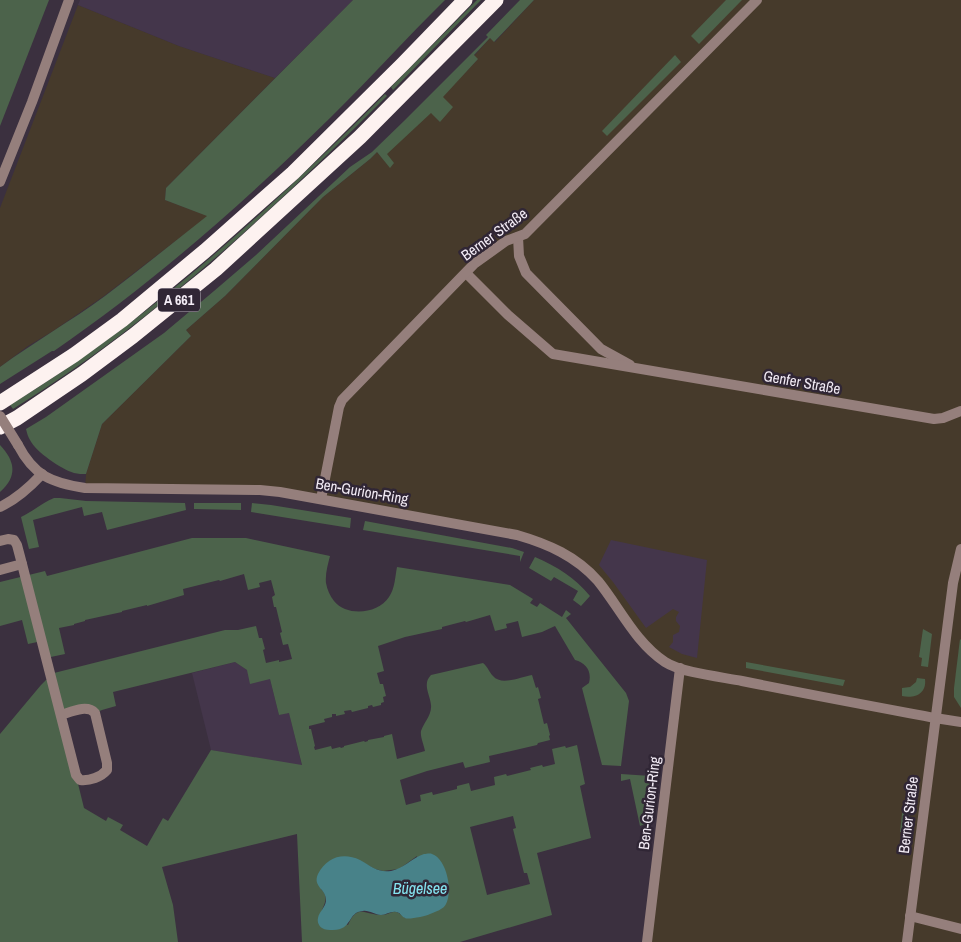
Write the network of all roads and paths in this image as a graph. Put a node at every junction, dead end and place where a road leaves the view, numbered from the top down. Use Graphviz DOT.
graph roads {
  1 [pos="69,0"];
  2 [pos="465,0"];
  3 [pos="496,0"];
  4 [pos="757,0"];
  5 [pos="0,182"];
  6 [pos="518,237"];
  7 [pos="466,273"];
  8 [pos="638,369"];
  9 [pos="0,403"];
  10 [pos="961,411"];
  11 [pos="0,416"];
  12 [pos="0,427"];
  13 [pos="42,474"];
  14 [pos="321,499"];
  15 [pos="0,507"];
  16 [pos="0,541"];
  17 [pos="961,549"];
  18 [pos="22,564"];
  19 [pos="0,570"];
  20 [pos="680,668"];
  21 [pos="61,715"];
  22 [pos="935,718"];
  23 [pos="961,722"];
  24 [pos="910,916"];
  25 [pos="961,929"];
  26 [pos="645,941"];
  27 [pos="907,942"];
  1 -- 5 [label="street"];
  2 -- 9 [label="highway, A 661"];
  3 -- 12 [label="highway, A 661"];
  4 -- 6 [label="street, Berner Straße"];
  6 -- 7 [label="street, Berner Straße"];
  6 -- 8 [label="street, Genfer Straße"];
  7 -- 8 [label="street, Genfer Straße"];
  7 -- 14 [label="street, Berner Straße"];
  8 -- 10 [label="street, Genfer Straße"];
  11 -- 13 [label="street, bridge"];
  13 -- 14 [label="street, Ben-Gurion-Ring"];
  13 -- 15 [label="street"];
  14 -- 20 [label="street, Ben-Gurion-Ring"];
  16 -- 18 [label="street"];
  17 -- 22 [label="street, Berner Straße"];
  18 -- 19 [label="street"];
  18 -- 21 [label="street"];
  20 -- 22 [label="street, Ben-Gurion-Ring"];
  20 -- 26 [label="street, Ben-Gurion-Ring"];
  21 -- 21 [label="street"];
  22 -- 23 [label="street"];
  22 -- 24 [label="street, Berner Straße"];
  24 -- 25 [label="street"];
  24 -- 27 [label="street, Berner Straße"];
}
